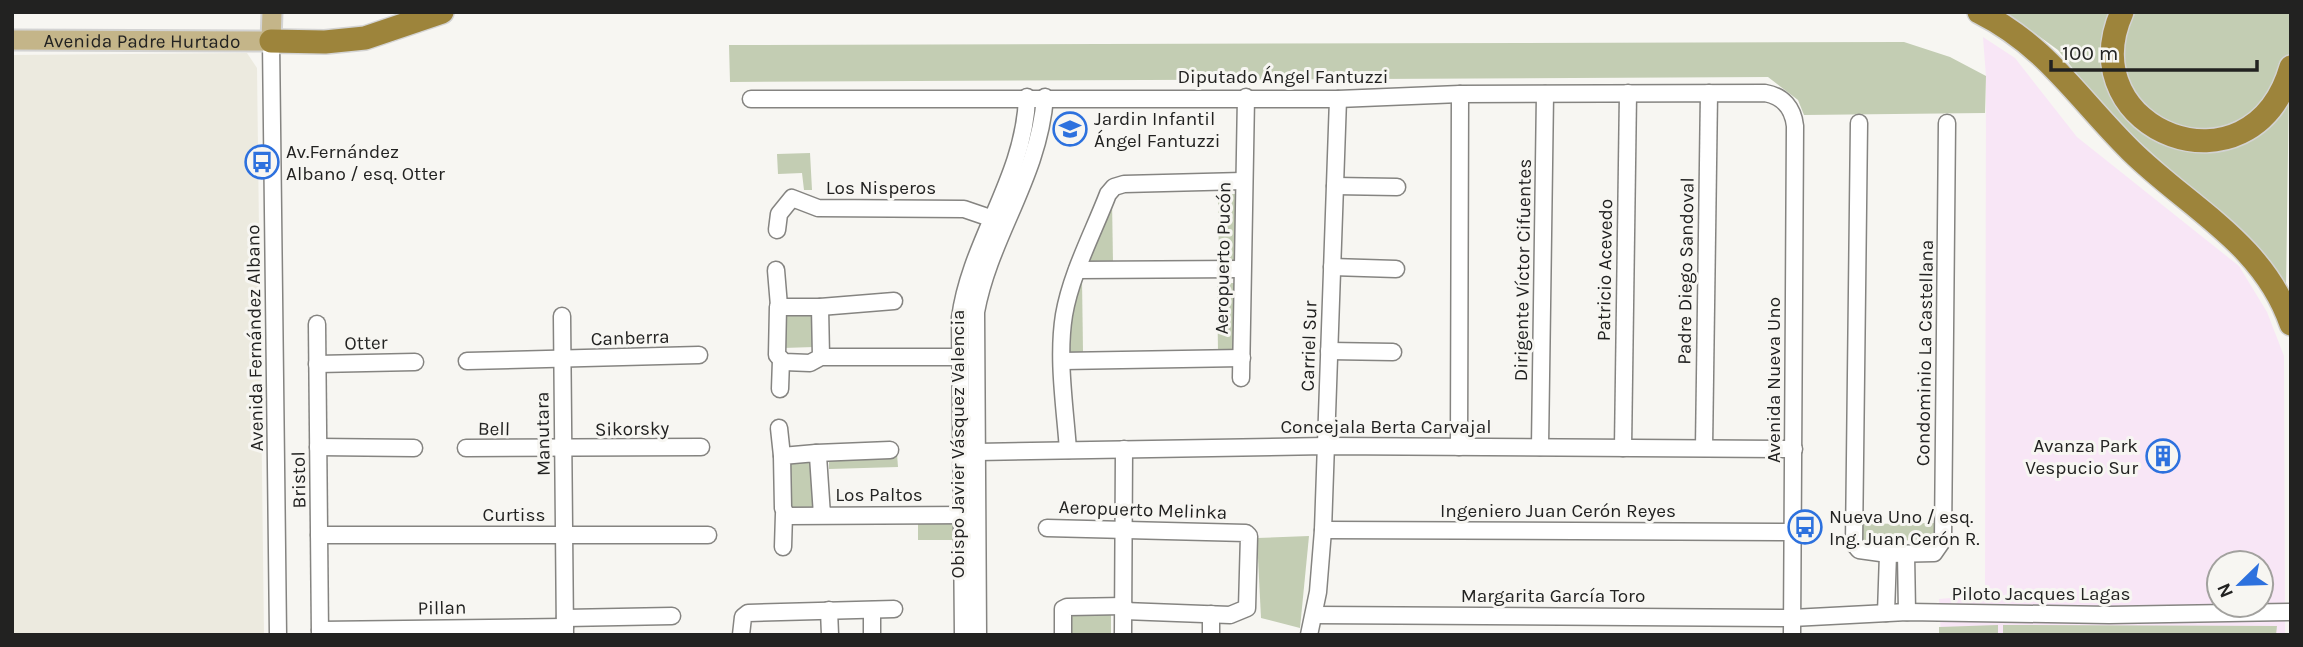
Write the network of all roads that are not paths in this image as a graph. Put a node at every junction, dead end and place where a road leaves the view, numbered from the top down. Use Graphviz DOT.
graph roads {
  1 [pos="272,12"];
  2 [pos="442,12"];
  3 [pos="1979,12"];
  4 [pos="2122,12"];
  5 [pos="12,40"];
  6 [pos="271,41"];
  7 [pos="2291,67"];
  8 [pos="1628,93"];
  9 [pos="1709,93"];
  10 [pos="1460,94"];
  11 [pos="1545,94"];
  12 [pos="1027,97"];
  13 [pos="1045,97"];
  14 [pos="1246,97"];
  15 [pos="751,99"];
  16 [pos="1338,99"];
  17 [pos="1859,123"];
  18 [pos="1947,123"];
  19 [pos="1796,126"];
  20 [pos="1243,181"];
  21 [pos="1335,186"];
  22 [pos="1397,187"];
  23 [pos="1000,221"];
  24 [pos="777,230"];
  25 [pos="1332,267"];
  26 [pos="1396,269"];
  27 [pos="776,270"];
  28 [pos="1077,270"];
  29 [pos="1241,270"];
  30 [pos="894,301"];
  31 [pos="779,306"];
  32 [pos="820,307"];
  33 [pos="562,316"];
  34 [pos="317,324"];
  35 [pos="2291,324"];
  36 [pos="1329,351"];
  37 [pos="1392,352"];
  38 [pos="699,355"];
  39 [pos="821,357"];
  40 [pos="968,357"];
  41 [pos="1242,358"];
  42 [pos="562,360"];
  43 [pos="781,360"];
  44 [pos="467,361"];
  45 [pos="1062,361"];
  46 [pos="415,362"];
  47 [pos="317,364"];
  48 [pos="1241,378"];
  49 [pos="780,389"];
  50 [pos="779,428"];
  51 [pos="1326,446"];
  52 [pos="318,447"];
  53 [pos="701,447"];
  54 [pos="1459,447"];
  55 [pos="1540,447"];
  56 [pos="414,448"];
  57 [pos="1623,448"];
  58 [pos="467,449"];
  59 [pos="1124,449"];
  60 [pos="1704,449"];
  61 [pos="1794,449"];
  62 [pos="564,450"];
  63 [pos="890,450"];
  64 [pos="1068,450"];
  65 [pos="978,452"];
  66 [pos="816,453"];
  67 [pos="782,456"];
  68 [pos="784,514"];
  69 [pos="822,515"];
  70 [pos="970,515"];
  71 [pos="1047,528"];
  72 [pos="1124,530"];
  73 [pos="1323,530"];
  74 [pos="1793,532"];
  75 [pos="319,535"];
  76 [pos="708,535"];
  77 [pos="564,536"];
  78 [pos="783,547"];
  79 [pos="1888,554"];
  80 [pos="1906,554"];
  81 [pos="894,609"];
  82 [pos="1124,609"];
  83 [pos="872,610"];
  84 [pos="828,611"];
  85 [pos="1907,612"];
  86 [pos="2291,612"];
  87 [pos="1886,613"];
  88 [pos="1211,614"];
  89 [pos="1314,615"];
  90 [pos="672,616"];
  91 [pos="1792,618"];
  92 [pos="565,627"];
  93 [pos="320,632"];
  94 [pos="278,635"];
  95 [pos="741,635"];
  96 [pos="830,635"];
  97 [pos="873,635"];
  98 [pos="963,635"];
  99 [pos="978,635"];
  100 [pos="1063,635"];
  101 [pos="1123,635"];
  102 [pos="1211,635"];
  103 [pos="1309,635"];
  104 [pos="1792,635"];
  1 -- 6 [label="main road"];
  2 -- 6 [label="highway"];
  3 -- 35 [label="highway"];
  4 -- 7 [label="highway"];
  5 -- 6 [label="main road, Avenida Padre Hurtado"];
  6 -- 94 [label="street, Avenida Fernández Albano"];
  8 -- 9 [label="street, Diputado Ángel Fantuzzi"];
  8 -- 11 [label="street, Diputado Ángel Fantuzzi"];
  8 -- 57 [label="street, Patricio Acevedo"];
  9 -- 19 [label="street, Diputado Ángel Fantuzzi"];
  9 -- 60 [label="street, Padre Diego Sandoval"];
  10 -- 11 [label="street, Diputado Ángel Fantuzzi"];
  10 -- 16 [label="street, Diputado Ángel Fantuzzi"];
  10 -- 54 [label="street"];
  11 -- 55 [label="street, Dirigente Víctor Cifuentes"];
  12 -- 13 [label="street, Diputado Ángel Fantuzzi"];
  12 -- 15 [label="street, Diputado Ángel Fantuzzi"];
  12 -- 23 [label="street, Obispo Javier Vásquez Valencia"];
  13 -- 14 [label="street, Diputado Ángel Fantuzzi"];
  13 -- 23 [label="street, Obispo Javier Vásquez Valencia"];
  14 -- 16 [label="street, Diputado Ángel Fantuzzi"];
  14 -- 20 [label="street, Aeropuerto Pucón"];
  16 -- 21 [label="street, Carriel Sur"];
  17 -- 79 [label="street, Condominio La Castellana"];
  18 -- 80 [label="street, Condominio La Castellana"];
  19 -- 61 [label="street, Avenida Nueva Uno"];
  20 -- 28 [label="street"];
  20 -- 29 [label="street, Aeropuerto Pucón"];
  21 -- 22 [label="street"];
  21 -- 25 [label="street, Carriel Sur"];
  23 -- 24 [label="street, Los Nisperos"];
  23 -- 40 [label="street, Obispo Javier Vásquez Valencia"];
  25 -- 26 [label="street"];
  25 -- 36 [label="street, Carriel Sur"];
  27 -- 31 [label="street"];
  28 -- 29 [label="street"];
  28 -- 45 [label="street"];
  29 -- 41 [label="street, Aeropuerto Pucón"];
  30 -- 32 [label="street"];
  31 -- 32 [label="street"];
  31 -- 43 [label="street"];
  32 -- 39 [label="street"];
  33 -- 42 [label="street, Manutara"];
  34 -- 47 [label="street, Bristol"];
  36 -- 37 [label="street"];
  36 -- 51 [label="street, Carriel Sur"];
  38 -- 42 [label="street, Canberra"];
  39 -- 40 [label="street"];
  39 -- 43 [label="street"];
  40 -- 65 [label="street, Obispo Javier Vásquez Valencia"];
  40 -- 70 [label="street, Obispo Javier Vásquez Valencia"];
  41 -- 45 [label="street"];
  41 -- 48 [label="street, Aeropuerto Pucón"];
  42 -- 44 [label="street"];
  42 -- 62 [label="street, Manutara"];
  43 -- 49 [label="street"];
  45 -- 64 [label="street"];
  46 -- 47 [label="street, Otter"];
  47 -- 52 [label="street, Bristol"];
  50 -- 67 [label="street"];
  51 -- 54 [label="street, Concejala Berta Carvajal"];
  51 -- 59 [label="street, Concejala Berta Carvajal"];
  51 -- 73 [label="street, Carriel Sur"];
  52 -- 56 [label="street"];
  52 -- 75 [label="street, Bristol"];
  53 -- 62 [label="street, Sikorsky"];
  54 -- 55 [label="street, Concejala Berta Carvajal"];
  55 -- 57 [label="street, Concejala Berta Carvajal"];
  57 -- 60 [label="street, Concejala Berta Carvajal"];
  58 -- 62 [label="street, Bell"];
  59 -- 64 [label="street, Concejala Berta Carvajal"];
  59 -- 72 [label="street"];
  60 -- 61 [label="street, Concejala Berta Carvajal"];
  61 -- 74 [label="street, Avenida Nueva Uno"];
  62 -- 77 [label="street, Manutara"];
  63 -- 66 [label="street"];
  64 -- 65 [label="street, Concejala Berta Carvajal"];
  65 -- 70 [label="street, Obispo Javier Vásquez Valencia"];
  66 -- 67 [label="street"];
  66 -- 69 [label="street, Los Paltos"];
  67 -- 68 [label="street"];
  68 -- 69 [label="street, Los Paltos"];
  68 -- 78 [label="street"];
  69 -- 70 [label="street, Los Paltos"];
  70 -- 98 [label="street, Obispo Javier Vásquez Valencia"];
  70 -- 99 [label="street, Obispo Javier Vásquez Valencia"];
  71 -- 72 [label="street, Aeropuerto Melinka"];
  72 -- 82 [label="street"];
  72 -- 88 [label="street, Aeropuerto Melinka"];
  73 -- 74 [label="street, Ingeniero Juan Cerón Reyes"];
  73 -- 89 [label="street, Carriel Sur"];
  74 -- 91 [label="street, Avenida Nueva Uno"];
  75 -- 77 [label="street, Curtiss"];
  75 -- 93 [label="street, Bristol"];
  76 -- 77 [label="street, Curtiss"];
  77 -- 92 [label="street, Manutara"];
  79 -- 80 [label="street, Condominio La Castellana"];
  79 -- 87 [label="street"];
  80 -- 85 [label="street"];
  81 -- 83 [label="street"];
  82 -- 88 [label="street"];
  82 -- 100 [label="street"];
  82 -- 101 [label="street"];
  83 -- 84 [label="street"];
  83 -- 97 [label="street"];
  84 -- 95 [label="street"];
  84 -- 96 [label="street"];
  85 -- 86 [label="street, Piloto Jacques Lagas"];
  85 -- 87 [label="street, Piloto Jacques Lagas"];
  87 -- 91 [label="street, Piloto Jacques Lagas"];
  88 -- 102 [label="street"];
  89 -- 91 [label="street, Margarita García Toro"];
  89 -- 103 [label="street, Carriel Sur"];
  90 -- 92 [label="street, Pillan"];
  91 -- 104 [label="street, Avenida Nueva Uno"];
  92 -- 93 [label="street, Pillan"];
}
